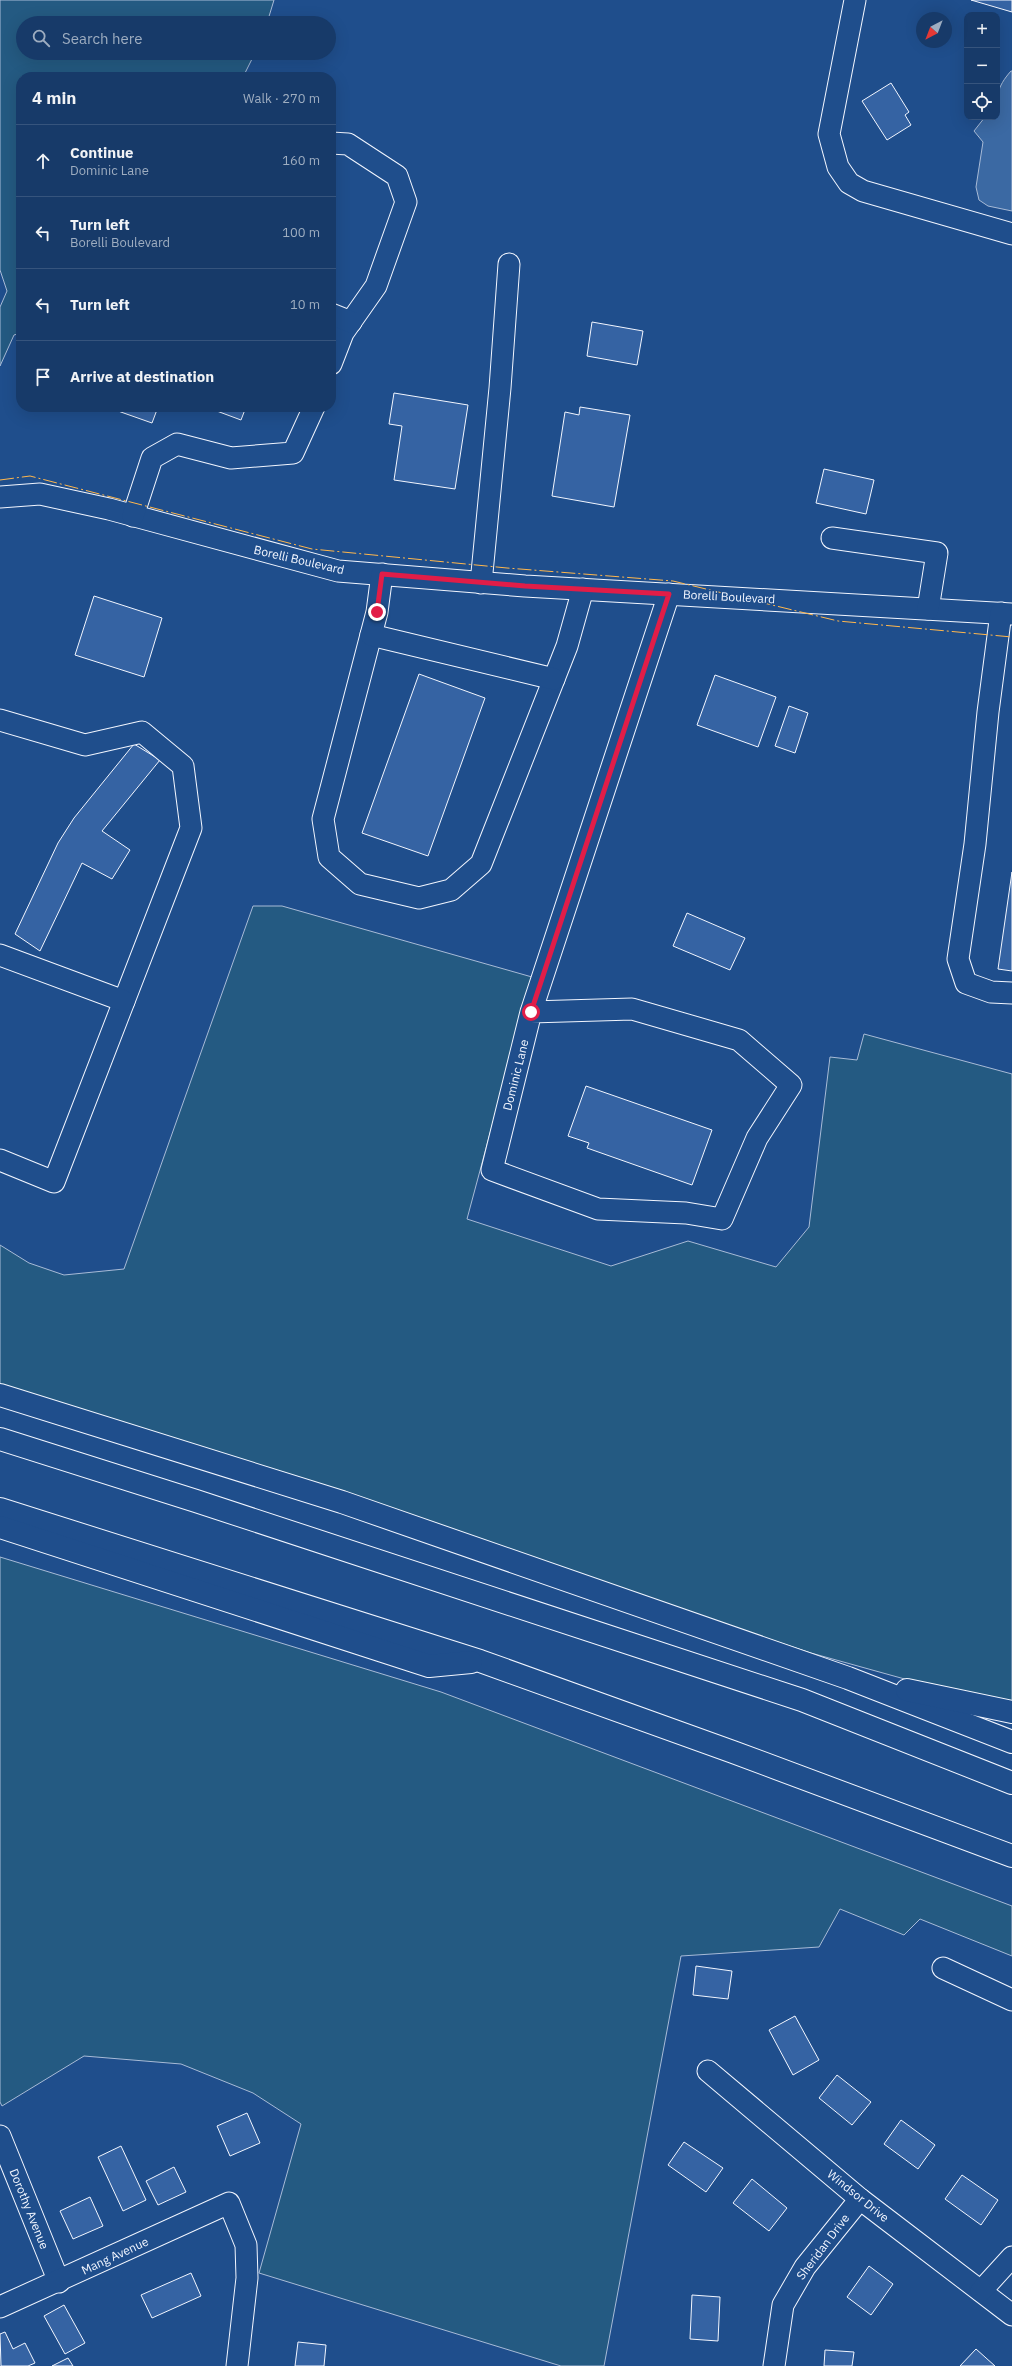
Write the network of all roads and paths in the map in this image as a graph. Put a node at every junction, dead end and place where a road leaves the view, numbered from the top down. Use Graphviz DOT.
graph roads {
  1 [pos="855,0"];
  2 [pos="336,143"];
  3 [pos="1012,234"];
  4 [pos="509,264"];
  5 [pos="336,316"];
  6 [pos="351,322"];
  7 [pos="336,351"];
  8 [pos="312,412"];
  9 [pos="0,497"];
  10 [pos="133,516"];
  11 [pos="832,538"];
  12 [pos="382,574"];
  13 [pos="481,583"];
  14 [pos="583,589"];
  15 [pos="669,594"];
  16 [pos="928,609"];
  17 [pos="1007,613"];
  18 [pos="371,635"];
  19 [pos="554,679"];
  20 [pos="0,720"];
  21 [pos="0,955"];
  22 [pos="1012,994"];
  23 [pos="124,1001"];
  24 [pos="531,1012"];
  25 [pos="0,1160"];
  26 [pos="0,1395"];
  27 [pos="0,1439"];
  28 [pos="0,1509"];
  29 [pos="0,1527"];
  30 [pos="480,1661"];
  31 [pos="848,1678"];
  32 [pos="1012,1712"];
  33 [pos="1012,1742"];
  34 [pos="1012,1783"];
  35 [pos="1012,1856"];
  36 [pos="943,1968"];
  37 [pos="1012,2000"];
  38 [pos="708,2071"];
  39 [pos="0,2136"];
  40 [pos="860,2199"];
  41 [pos="1012,2257"];
  42 [pos="59,2282"];
  43 [pos="981,2291"];
  44 [pos="0,2307"];
  45 [pos="1012,2315"];
  46 [pos="237,2366"];
  47 [pos="774,2366"];
  1 -- 3 [label="street"];
  2 -- 6 [label="street"];
  4 -- 13 [label="street"];
  5 -- 6 [label="street"];
  6 -- 7 [label="street"];
  8 -- 10 [label="street"];
  9 -- 10 [label="street, Borelli Boulevard"];
  10 -- 12 [label="street, Borelli Boulevard"];
  11 -- 16 [label="street"];
  12 -- 13 [label="street, Borelli Boulevard"];
  12 -- 18 [label="street"];
  13 -- 14 [label="street, Borelli Boulevard"];
  14 -- 15 [label="street, Borelli Boulevard"];
  14 -- 19 [label="street"];
  15 -- 16 [label="street, Borelli Boulevard"];
  15 -- 24 [label="street, Dominic Lane"];
  16 -- 17 [label="street, Borelli Boulevard"];
  17 -- 22 [label="street"];
  18 -- 19 [label="street"];
  18 -- 19 [label="street"];
  20 -- 23 [label="street"];
  21 -- 23 [label="street"];
  23 -- 25 [label="street"];
  24 -- 24 [label="street, Dominic Lane"];
  26 -- 31 [label="highway"];
  27 -- 34 [label="highway"];
  28 -- 30 [label="highway"];
  29 -- 30 [label="highway"];
  30 -- 35 [label="highway"];
  31 -- 32 [label="highway"];
  31 -- 33 [label="highway"];
  36 -- 37 [label="street"];
  38 -- 40 [label="street, Windsor Drive"];
  39 -- 42 [label="street, Dorothy Avenue"];
  40 -- 43 [label="street, Windsor Drive"];
  40 -- 47 [label="street, Sheridan Drive"];
  41 -- 43 [label="street"];
  42 -- 44 [label="street, Mang Avenue"];
  42 -- 46 [label="street, Mang Avenue"];
  43 -- 45 [label="street, Windsor Drive"];
}
